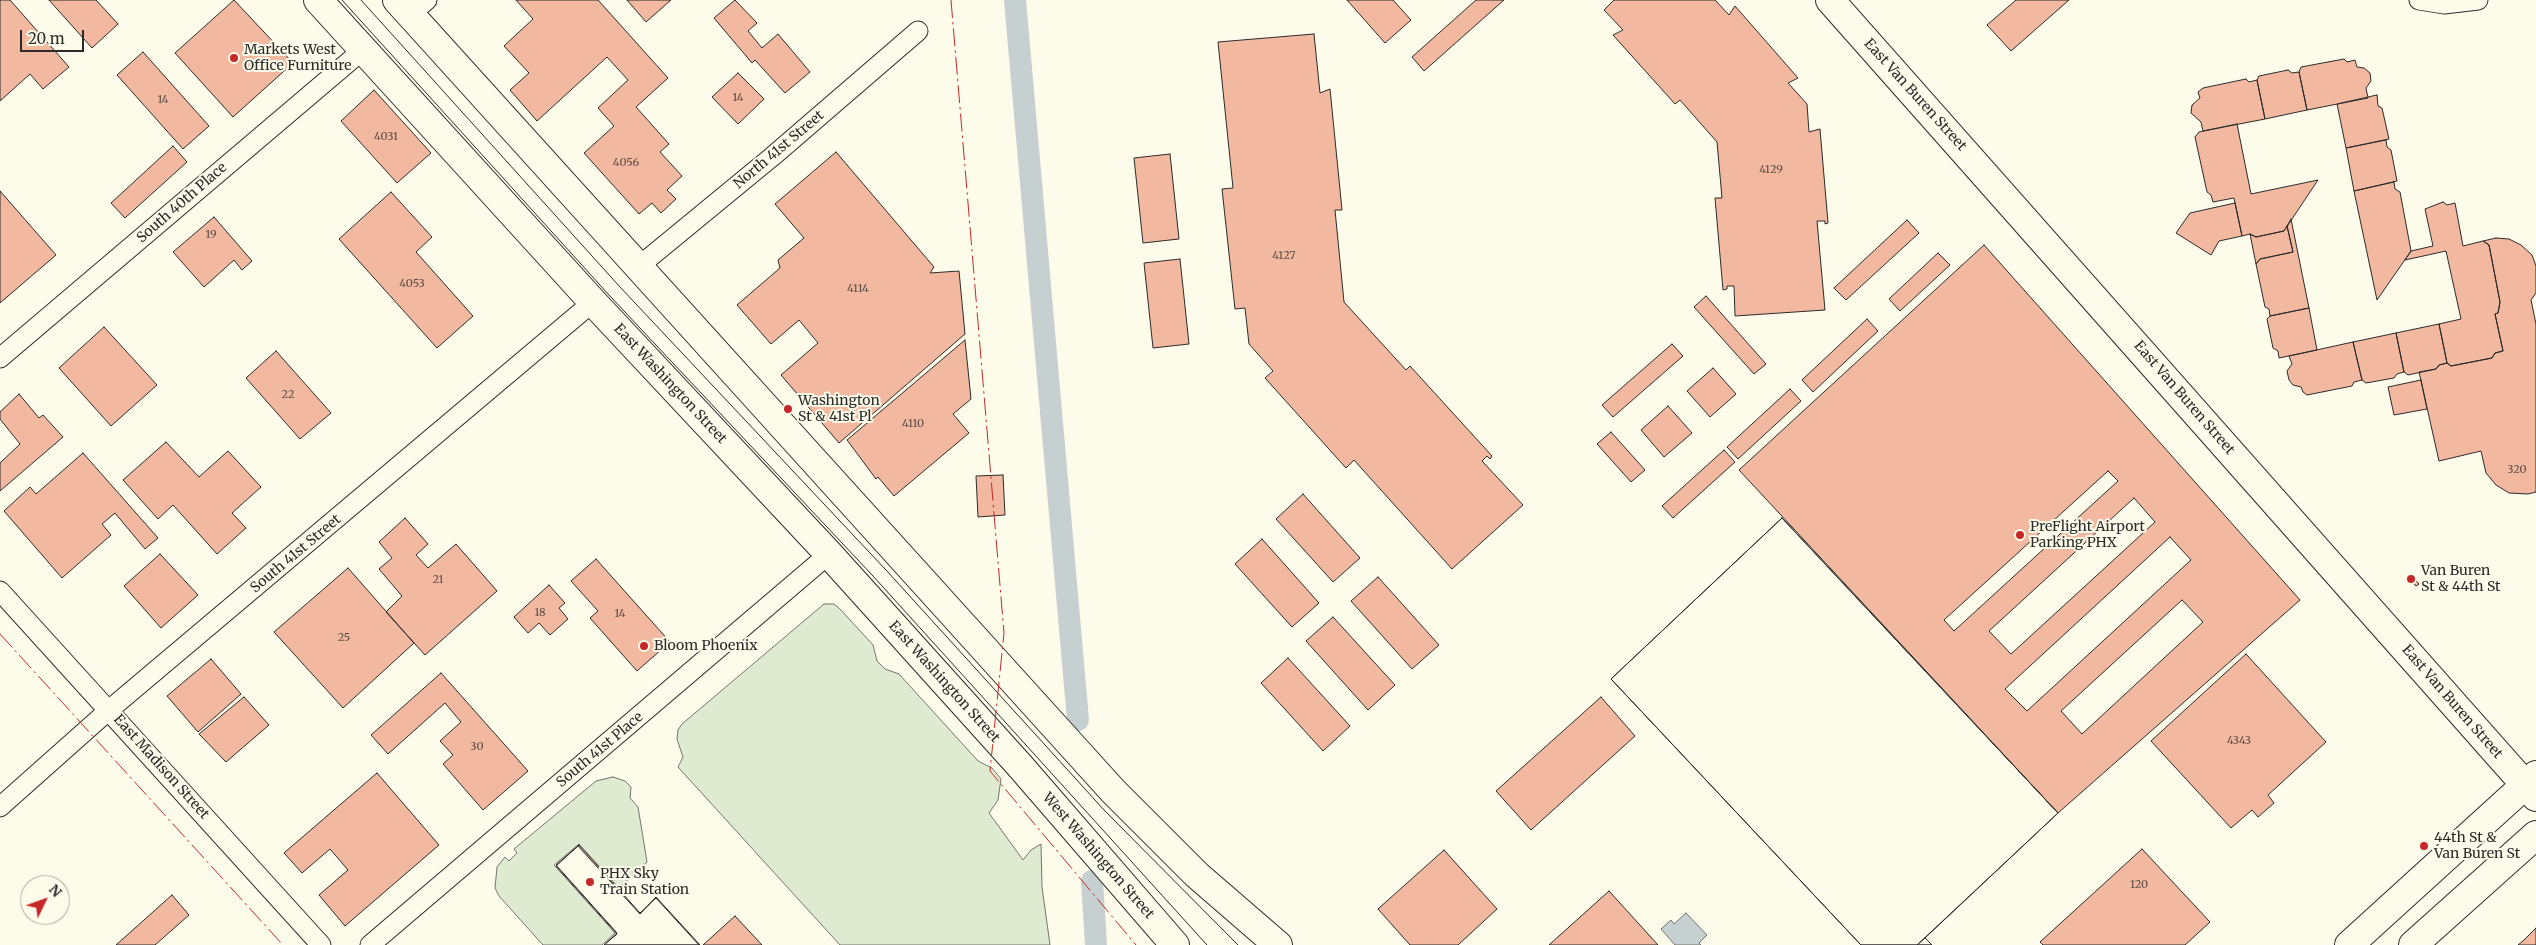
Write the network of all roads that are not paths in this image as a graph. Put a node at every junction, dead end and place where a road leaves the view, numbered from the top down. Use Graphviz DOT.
graph roads {
  1 [pos="318,0"];
  2 [pos="1830,0"];
  3 [pos="2419,0"];
  4 [pos="2478,0"];
  5 [pos="412,5"];
  6 [pos="918,31"];
  7 [pos="364,49"];
  8 [pos="638,267"];
  9 [pos="593,302"];
  10 [pos="0,358"];
  11 [pos="829,554"];
  12 [pos="0,591"];
  13 [pos="109,710"];
  14 [pos="1021,767"];
  15 [pos="2532,786"];
  16 [pos="0,807"];
  17 [pos="2536,835"];
  18 [pos="320,945"];
  19 [pos="370,945"];
  20 [pos="1175,945"];
  21 [pos="1278,945"];
  22 [pos="2349,945"];
  23 [pos="2413,945"];
  1 -- 7 [label="main road, East Washington Street"];
  2 -- 15 [label="main road, East Van Buren Street"];
  3 -- 4 [label="street"];
  5 -- 8 [label="main road"];
  6 -- 8 [label="street, North 41st Street"];
  7 -- 9 [label="main road, East Washington Street"];
  7 -- 10 [label="street, South 40th Place"];
  8 -- 21 [label="main road"];
  9 -- 11 [label="main road, East Washington Street"];
  9 -- 13 [label="street, South 41st Street"];
  11 -- 14 [label="main road, East Washington Street"];
  11 -- 19 [label="street, South 41st Place"];
  12 -- 13 [label="street, East Madison Street"];
  13 -- 16 [label="street, South 41st Street"];
  13 -- 18 [label="street, East Madison Street"];
  14 -- 20 [label="main road, West Washington Street"];
  15 -- 22 [label="main road"];
  17 -- 23 [label="main road"];
}
